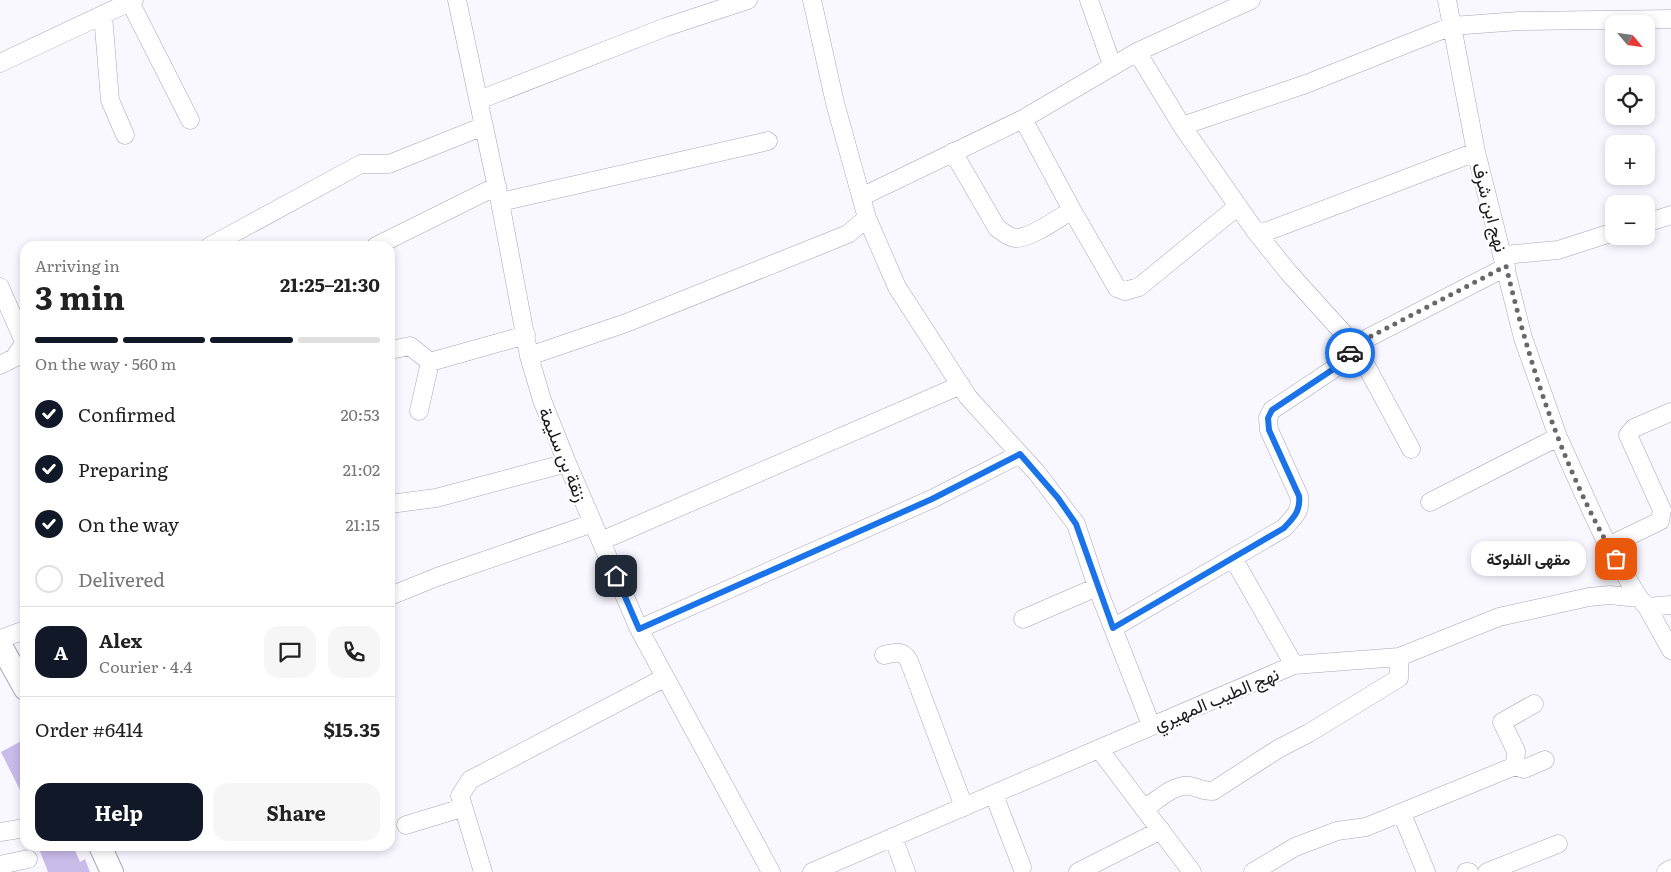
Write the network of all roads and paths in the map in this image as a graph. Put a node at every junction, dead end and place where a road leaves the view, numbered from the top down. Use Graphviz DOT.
graph roads {
  1 [pos="457,0"];
  2 [pos="748,0"];
  3 [pos="812,0"];
  4 [pos="1089,0"];
  5 [pos="1251,0"];
  6 [pos="1447,0"];
  7 [pos="132,1"];
  8 [pos="103,15"];
  9 [pos="1671,18"];
  10 [pos="1452,26"];
  11 [pos="1137,52"];
  12 [pos="0,63"];
  13 [pos="1112,66"];
  14 [pos="479,100"];
  15 [pos="1024,119"];
  16 [pos="190,120"];
  17 [pos="484,126"];
  18 [pos="1182,126"];
  19 [pos="125,135"];
  20 [pos="768,141"];
  21 [pos="953,152"];
  22 [pos="1476,152"];
  23 [pos="498,194"];
  24 [pos="861,196"];
  25 [pos="1237,207"];
  26 [pos="1072,210"];
  27 [pos="1671,214"];
  28 [pos="867,218"];
  29 [pos="1655,220"];
  30 [pos="1256,232"];
  31 [pos="1605,235"];
  32 [pos="219,241"];
  33 [pos="388,241"];
  34 [pos="1505,261"];
  35 [pos="0,286"];
  36 [pos="20,332"];
  37 [pos="526,335"];
  38 [pos="1356,347"];
  39 [pos="395,349"];
  40 [pos="20,350"];
  41 [pos="529,356"];
  42 [pos="430,362"];
  43 [pos="0,365"];
  44 [pos="961,385"];
  45 [pos="419,411"];
  46 [pos="1671,412"];
  47 [pos="1558,437"];
  48 [pos="1411,449"];
  49 [pos="1020,454"];
  50 [pos="567,463"];
  51 [pos="1430,502"];
  52 [pos="395,503"];
  53 [pos="593,523"];
  54 [pos="600,541"];
  55 [pos="1608,546"];
  56 [pos="1233,558"];
  57 [pos="1097,587"];
  58 [pos="395,594"];
  59 [pos="1643,602"];
  60 [pos="1671,605"];
  61 [pos="1023,620"];
  62 [pos="1113,628"];
  63 [pos="639,629"];
  64 [pos="20,632"];
  65 [pos="0,639"];
  66 [pos="0,644"];
  67 [pos="1671,650"];
  68 [pos="884,655"];
  69 [pos="1399,657"];
  70 [pos="1294,665"];
  71 [pos="664,678"];
  72 [pos="20,680"];
  73 [pos="1534,704"];
  74 [pos="1151,725"];
  75 [pos="1099,749"];
  76 [pos="1545,760"];
  77 [pos="1515,766"];
  78 [pos="994,795"];
  79 [pos="964,807"];
  80 [pos="462,808"];
  81 [pos="1144,809"];
  82 [pos="1402,814"];
  83 [pos="406,825"];
  84 [pos="19,829"];
  85 [pos="1161,830"];
  86 [pos="0,832"];
  87 [pos="893,837"];
  88 [pos="1558,844"];
  89 [pos="102,851"];
  90 [pos="28,859"];
  91 [pos="0,865"];
  92 [pos="1022,867"];
  93 [pos="1671,869"];
  94 [pos="112,872"];
  95 [pos="483,872"];
  96 [pos="771,872"];
  97 [pos="812,872"];
  98 [pos="906,872"];
  99 [pos="1078,872"];
  100 [pos="1192,872"];
  101 [pos="1253,872"];
  102 [pos="1426,872"];
  103 [pos="1487,872"];
  104 [pos="1666,872"];
  1 -- 14 [label="street, زنقة بن سليمة"];
  2 -- 14 [label="street"];
  3 -- 24 [label="street"];
  4 -- 13 [label="street"];
  5 -- 11 [label="street"];
  6 -- 10 [label="street, نهج ابن شرف"];
  7 -- 8 [label="street"];
  7 -- 16 [label="street"];
  8 -- 12 [label="street"];
  8 -- 19 [label="street"];
  9 -- 10 [label="street"];
  10 -- 18 [label="street"];
  10 -- 22 [label="street, نهج ابن شرف"];
  11 -- 13 [label="street"];
  11 -- 18 [label="street"];
  13 -- 15 [label="street"];
  14 -- 17 [label="street, زنقة بن سليمة"];
  15 -- 21 [label="street"];
  15 -- 26 [label="street"];
  17 -- 23 [label="street, زنقة بن سليمة"];
  17 -- 32 [label="street"];
  18 -- 25 [label="street"];
  20 -- 23 [label="street"];
  21 -- 24 [label="street"];
  21 -- 26 [label="street"];
  22 -- 30 [label="street"];
  22 -- 34 [label="street, نهج ابن شرف"];
  23 -- 33 [label="street"];
  23 -- 37 [label="street, زنقة بن سليمة"];
  24 -- 28 [label="street"];
  25 -- 26 [label="street"];
  25 -- 30 [label="street"];
  27 -- 29 [label="street"];
  28 -- 41 [label="street"];
  28 -- 44 [label="street"];
  30 -- 38 [label="street"];
  31 -- 34 [label="street"];
  34 -- 38 [label="street"];
  34 -- 47 [label="street, نهج ابن شرف"];
  35 -- 36 [label="street"];
  37 -- 41 [label="street, زنقة بن سليمة"];
  37 -- 42 [label="street"];
  38 -- 48 [label="street"];
  38 -- 56 [label="street"];
  39 -- 42 [label="street"];
  40 -- 43 [label="street"];
  41 -- 50 [label="street, زنقة بن سليمة"];
  42 -- 45 [label="street"];
  44 -- 49 [label="street"];
  44 -- 54 [label="street"];
  46 -- 55 [label="street"];
  47 -- 51 [label="street"];
  47 -- 55 [label="street, نهج ابن شرف"];
  49 -- 57 [label="street"];
  49 -- 63 [label="street"];
  50 -- 52 [label="street"];
  50 -- 53 [label="street, زنقة بن سليمة"];
  53 -- 54 [label="street, زنقة بن سليمة"];
  53 -- 58 [label="street"];
  54 -- 63 [label="street, زنقة بن سليمة"];
  55 -- 59 [label="street, نهج ابن شرف"];
  56 -- 62 [label="street"];
  56 -- 70 [label="street"];
  57 -- 61 [label="street"];
  57 -- 62 [label="street"];
  59 -- 60 [label="street, نهج الطيب المهيري"];
  59 -- 67 [label="street, نهج ابن شرف"];
  59 -- 69 [label="street, نهج الطيب المهيري"];
  62 -- 74 [label="street"];
  63 -- 71 [label="street, زنقة بن سليمة"];
  64 -- 65 [label="street"];
  66 -- 72 [label="main road"];
  68 -- 79 [label="street"];
  69 -- 70 [label="street, نهج الطيب المهيري"];
  69 -- 81 [label="street"];
  70 -- 74 [label="street, نهج الطيب المهيري"];
  71 -- 80 [label="street"];
  71 -- 96 [label="street, زنقة بن سليمة"];
  73 -- 77 [label="street"];
  74 -- 75 [label="street, نهج الطيب المهيري"];
  75 -- 78 [label="street, نهج الطيب المهيري"];
  75 -- 81 [label="street"];
  76 -- 77 [label="street"];
  77 -- 82 [label="street"];
  78 -- 79 [label="street, نهج الطيب المهيري"];
  78 -- 92 [label="street"];
  79 -- 87 [label="street, نهج الطيب المهيري"];
  80 -- 83 [label="street"];
  80 -- 95 [label="street"];
  81 -- 85 [label="street"];
  82 -- 101 [label="street"];
  82 -- 102 [label="street"];
  84 -- 86 [label="street"];
  85 -- 99 [label="street"];
  85 -- 100 [label="street"];
  87 -- 97 [label="street, نهج الطيب المهيري"];
  87 -- 98 [label="street"];
  88 -- 103 [label="street"];
  89 -- 94 [label="main road"];
  90 -- 91 [label="street"];
  93 -- 104 [label="street"];
}
